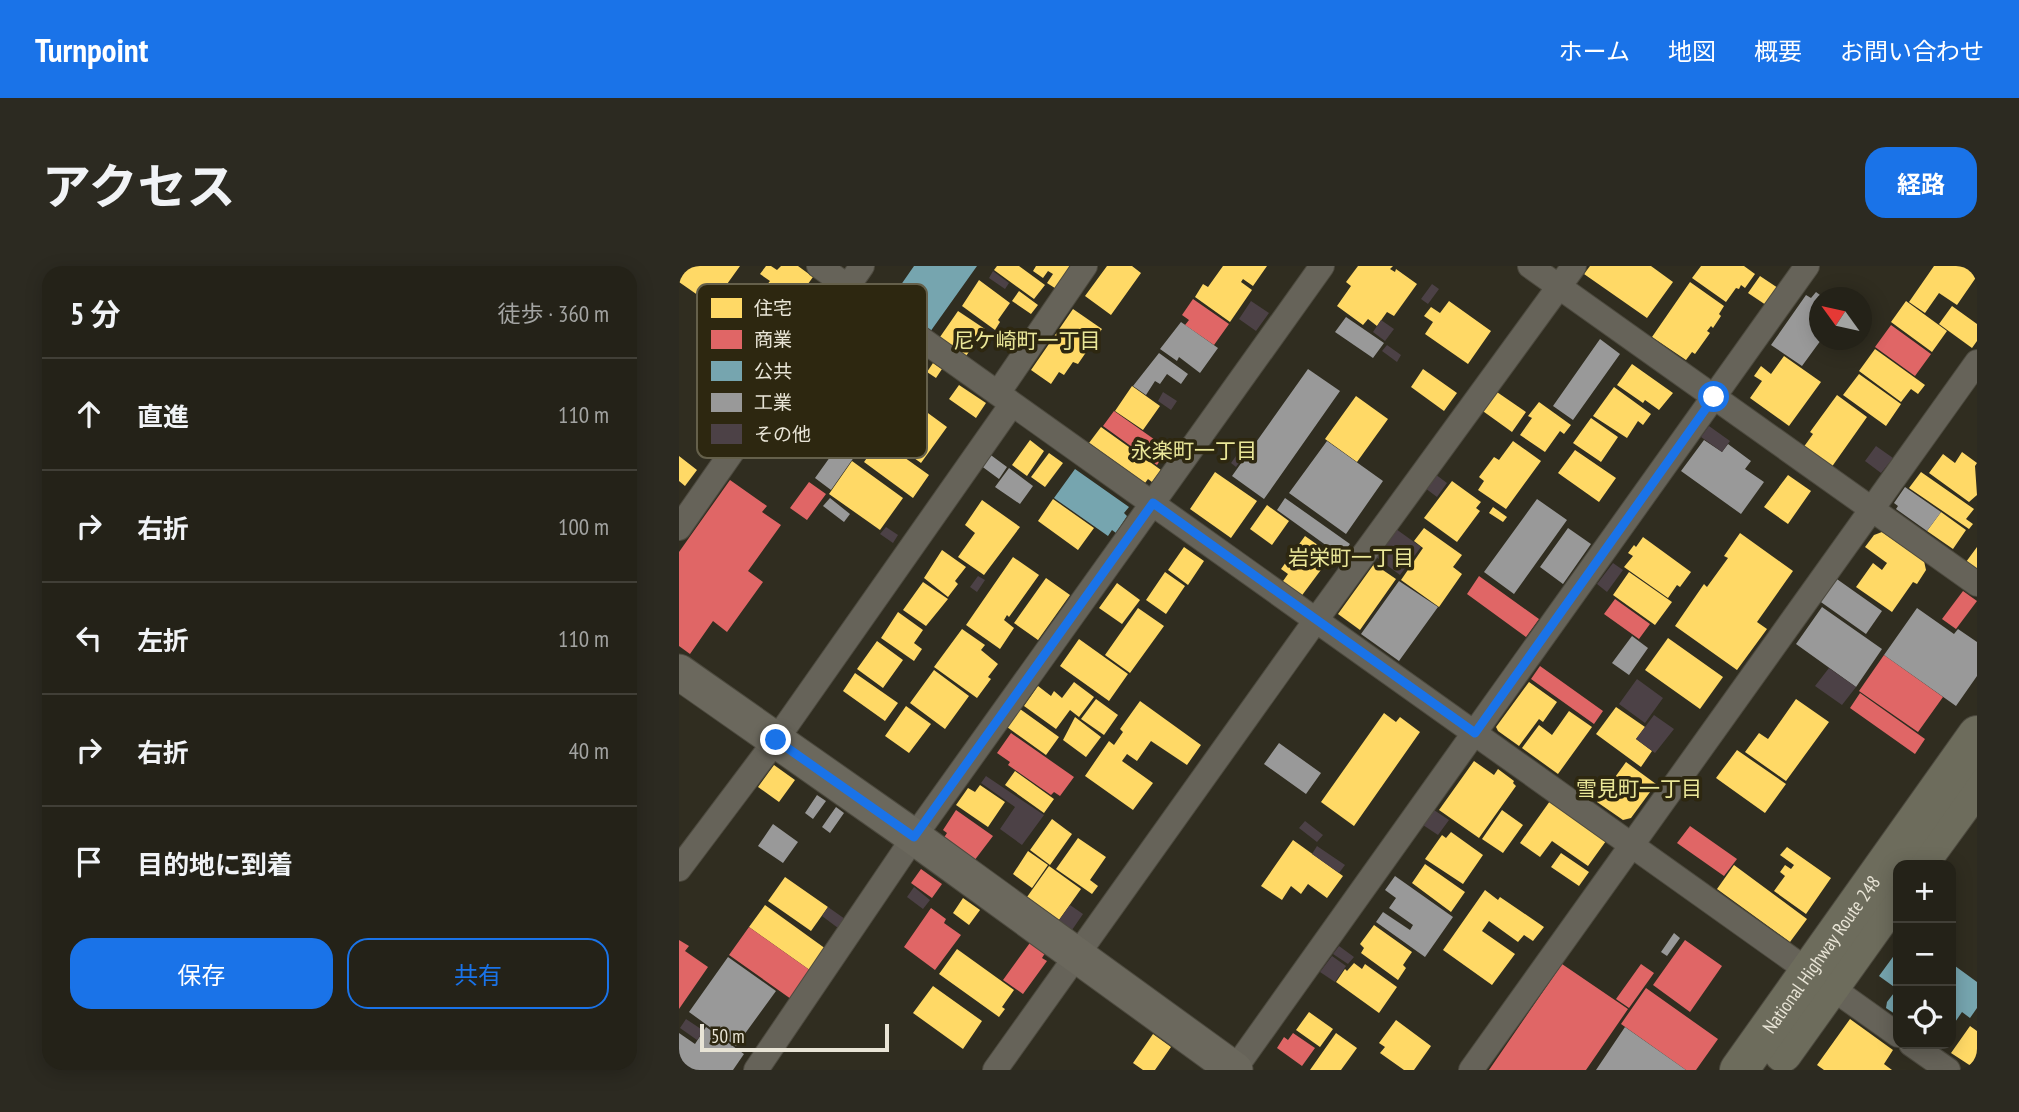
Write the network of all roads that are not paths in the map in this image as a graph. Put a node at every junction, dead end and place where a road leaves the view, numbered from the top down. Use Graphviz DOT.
graph roads {
  1 [pos="819,266"];
  2 [pos="1085,266"];
  3 [pos="1322,266"];
  4 [pos="1530,266"];
  5 [pos="1574,266"];
  6 [pos="1807,266"];
  7 [pos="855,276"];
  8 [pos="1559,287"];
  9 [pos="927,335"];
  10 [pos="1977,362"];
  11 [pos="1714,397"];
  12 [pos="1005,398"];
  13 [pos="728,458"];
  14 [pos="1153,503"];
  15 [pos="1872,509"];
  16 [pos="679,528"];
  17 [pos="1977,584"];
  18 [pos="1317,620"];
  19 [pos="679,672"];
  20 [pos="1475,733"];
  21 [pos="1977,735"];
  22 [pos="776,740"];
  23 [pos="1977,784"];
  24 [pos="914,837"];
  25 [pos="1631,845"];
  26 [pos="1922,860"];
  27 [pos="679,869"];
  28 [pos="1893,897"];
  29 [pos="1076,955"];
  30 [pos="1819,978"];
  31 [pos="1893,1031"];
  32 [pos="1918,1049"];
  33 [pos="755,1070"];
  34 [pos="995,1070"];
  35 [pos="1235,1070"];
  36 [pos="1471,1070"];
  37 [pos="1739,1070"];
  38 [pos="1771,1070"];
  39 [pos="1948,1070"];
  1 -- 7 [label="street"];
  2 -- 12 [label="street"];
  3 -- 14 [label="street"];
  4 -- 8 [label="street"];
  5 -- 8 [label="street"];
  6 -- 11 [label="street"];
  8 -- 11 [label="street"];
  8 -- 18 [label="street"];
  9 -- 12 [label="street"];
  10 -- 15 [label="street"];
  11 -- 15 [label="street"];
  11 -- 20 [label="street"];
  12 -- 14 [label="street"];
  12 -- 22 [label="street"];
  13 -- 16 [label="street"];
  14 -- 18 [label="street"];
  14 -- 24 [label="street"];
  15 -- 17 [label="street"];
  15 -- 25 [label="street"];
  18 -- 20 [label="street"];
  18 -- 29 [label="street"];
  19 -- 22 [label="street"];
  20 -- 25 [label="street"];
  20 -- 35 [label="street"];
  21 -- 30 [label="highway, National Highway Route 248"];
  22 -- 24 [label="street"];
  22 -- 27 [label="street"];
  23 -- 26 [label="highway"];
  24 -- 29 [label="street"];
  24 -- 33 [label="street"];
  25 -- 30 [label="street"];
  25 -- 36 [label="street"];
  28 -- 30 [label="highway, National Highway Route 248"];
  29 -- 34 [label="street"];
  29 -- 35 [label="street"];
  30 -- 31 [label="street"];
  30 -- 37 [label="highway, National Highway Route 248"];
  30 -- 38 [label="highway, National Highway Route 248"];
  32 -- 39 [label="street"];
}
